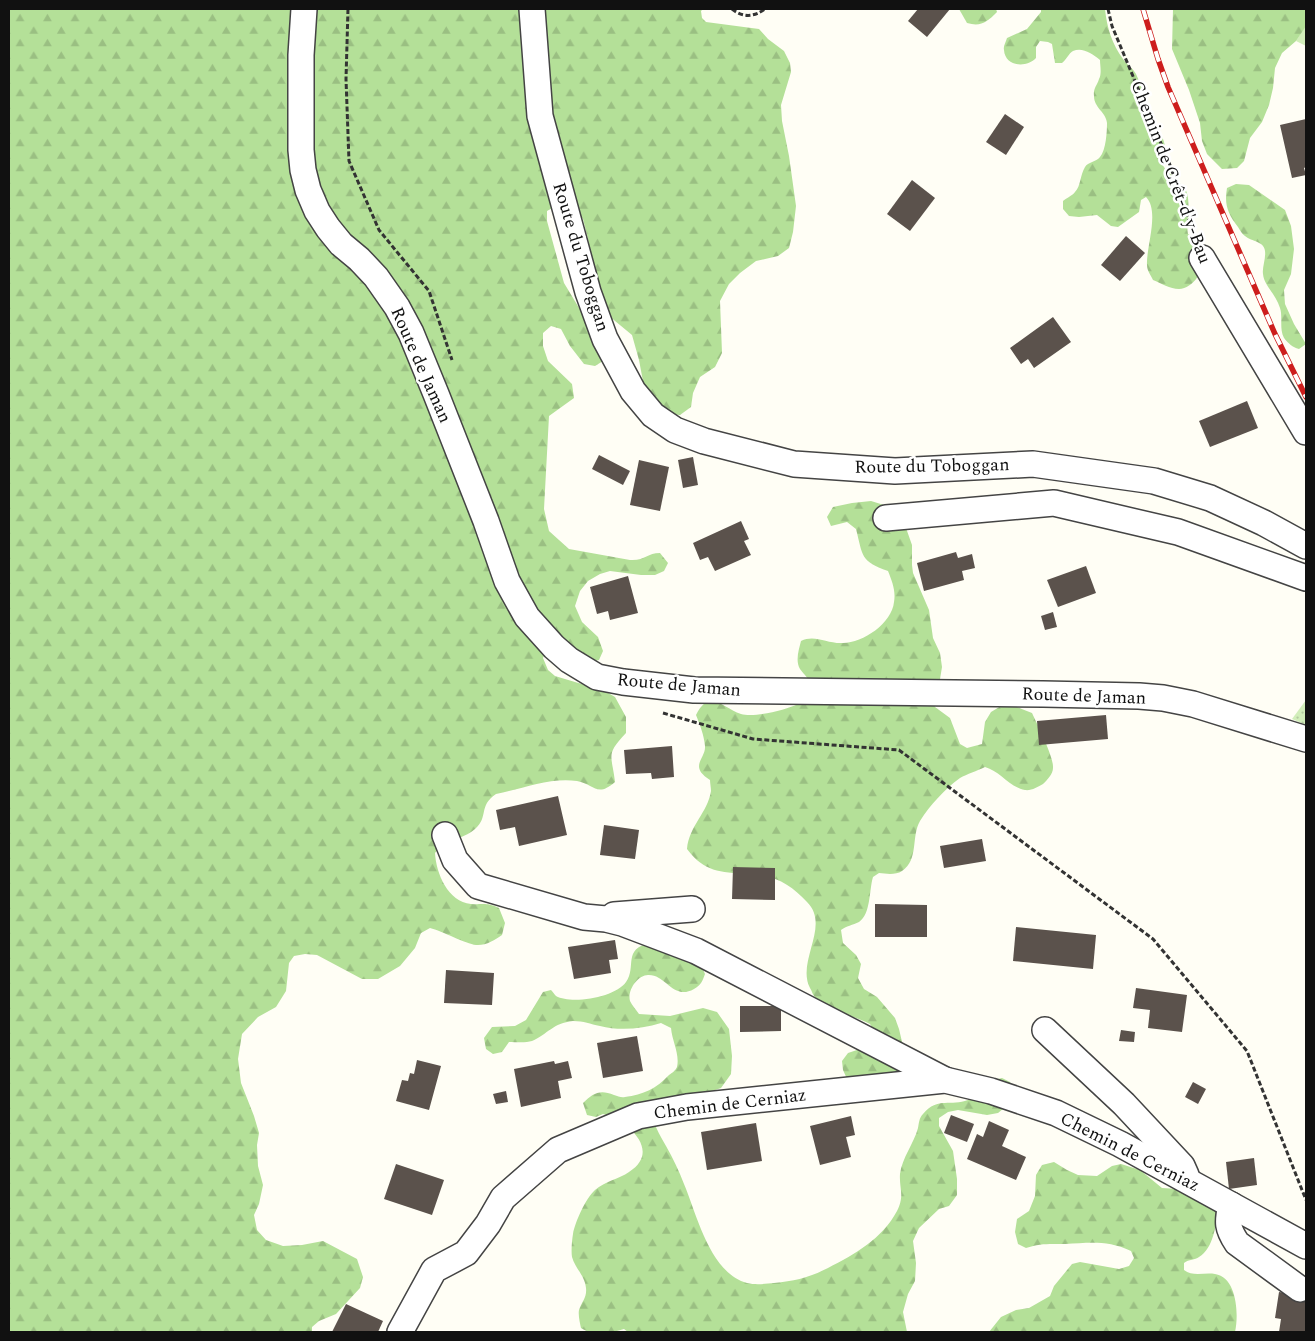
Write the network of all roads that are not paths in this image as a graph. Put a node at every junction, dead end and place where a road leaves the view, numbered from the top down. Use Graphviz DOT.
graph roads {
  1 [pos="304,9"];
  2 [pos="532,9"];
  3 [pos="1202,258"];
  4 [pos="1306,432"];
  5 [pos="886,518"];
  6 [pos="1306,546"];
  7 [pos="1306,578"];
  8 [pos="1306,739"];
  9 [pos="445,835"];
  10 [pos="692,909"];
  11 [pos="606,919"];
  12 [pos="1045,1030"];
  13 [pos="944,1080"];
  14 [pos="1189,1182"];
  15 [pos="1231,1205"];
  16 [pos="1306,1246"];
  17 [pos="1300,1288"];
  18 [pos="400,1332"];
  1 -- 8 [label="street, Route de Jaman"];
  2 -- 6 [label="street, Route du Toboggan"];
  3 -- 4 [label="street, Chemin de Crêt-d'y-Bau"];
  5 -- 7 [label="street"];
  9 -- 11 [label="street, Chemin de Cerniaz"];
  10 -- 11 [label="street"];
  11 -- 13 [label="street, Chemin de Cerniaz"];
  12 -- 14 [label="street"];
  13 -- 14 [label="street, Chemin de Cerniaz"];
  13 -- 18 [label="street, Chemin de Cerniaz"];
  14 -- 15 [label="street, Chemin de Cerniaz"];
  15 -- 16 [label="street, Chemin de Cerniaz"];
  15 -- 17 [label="street"];
}
